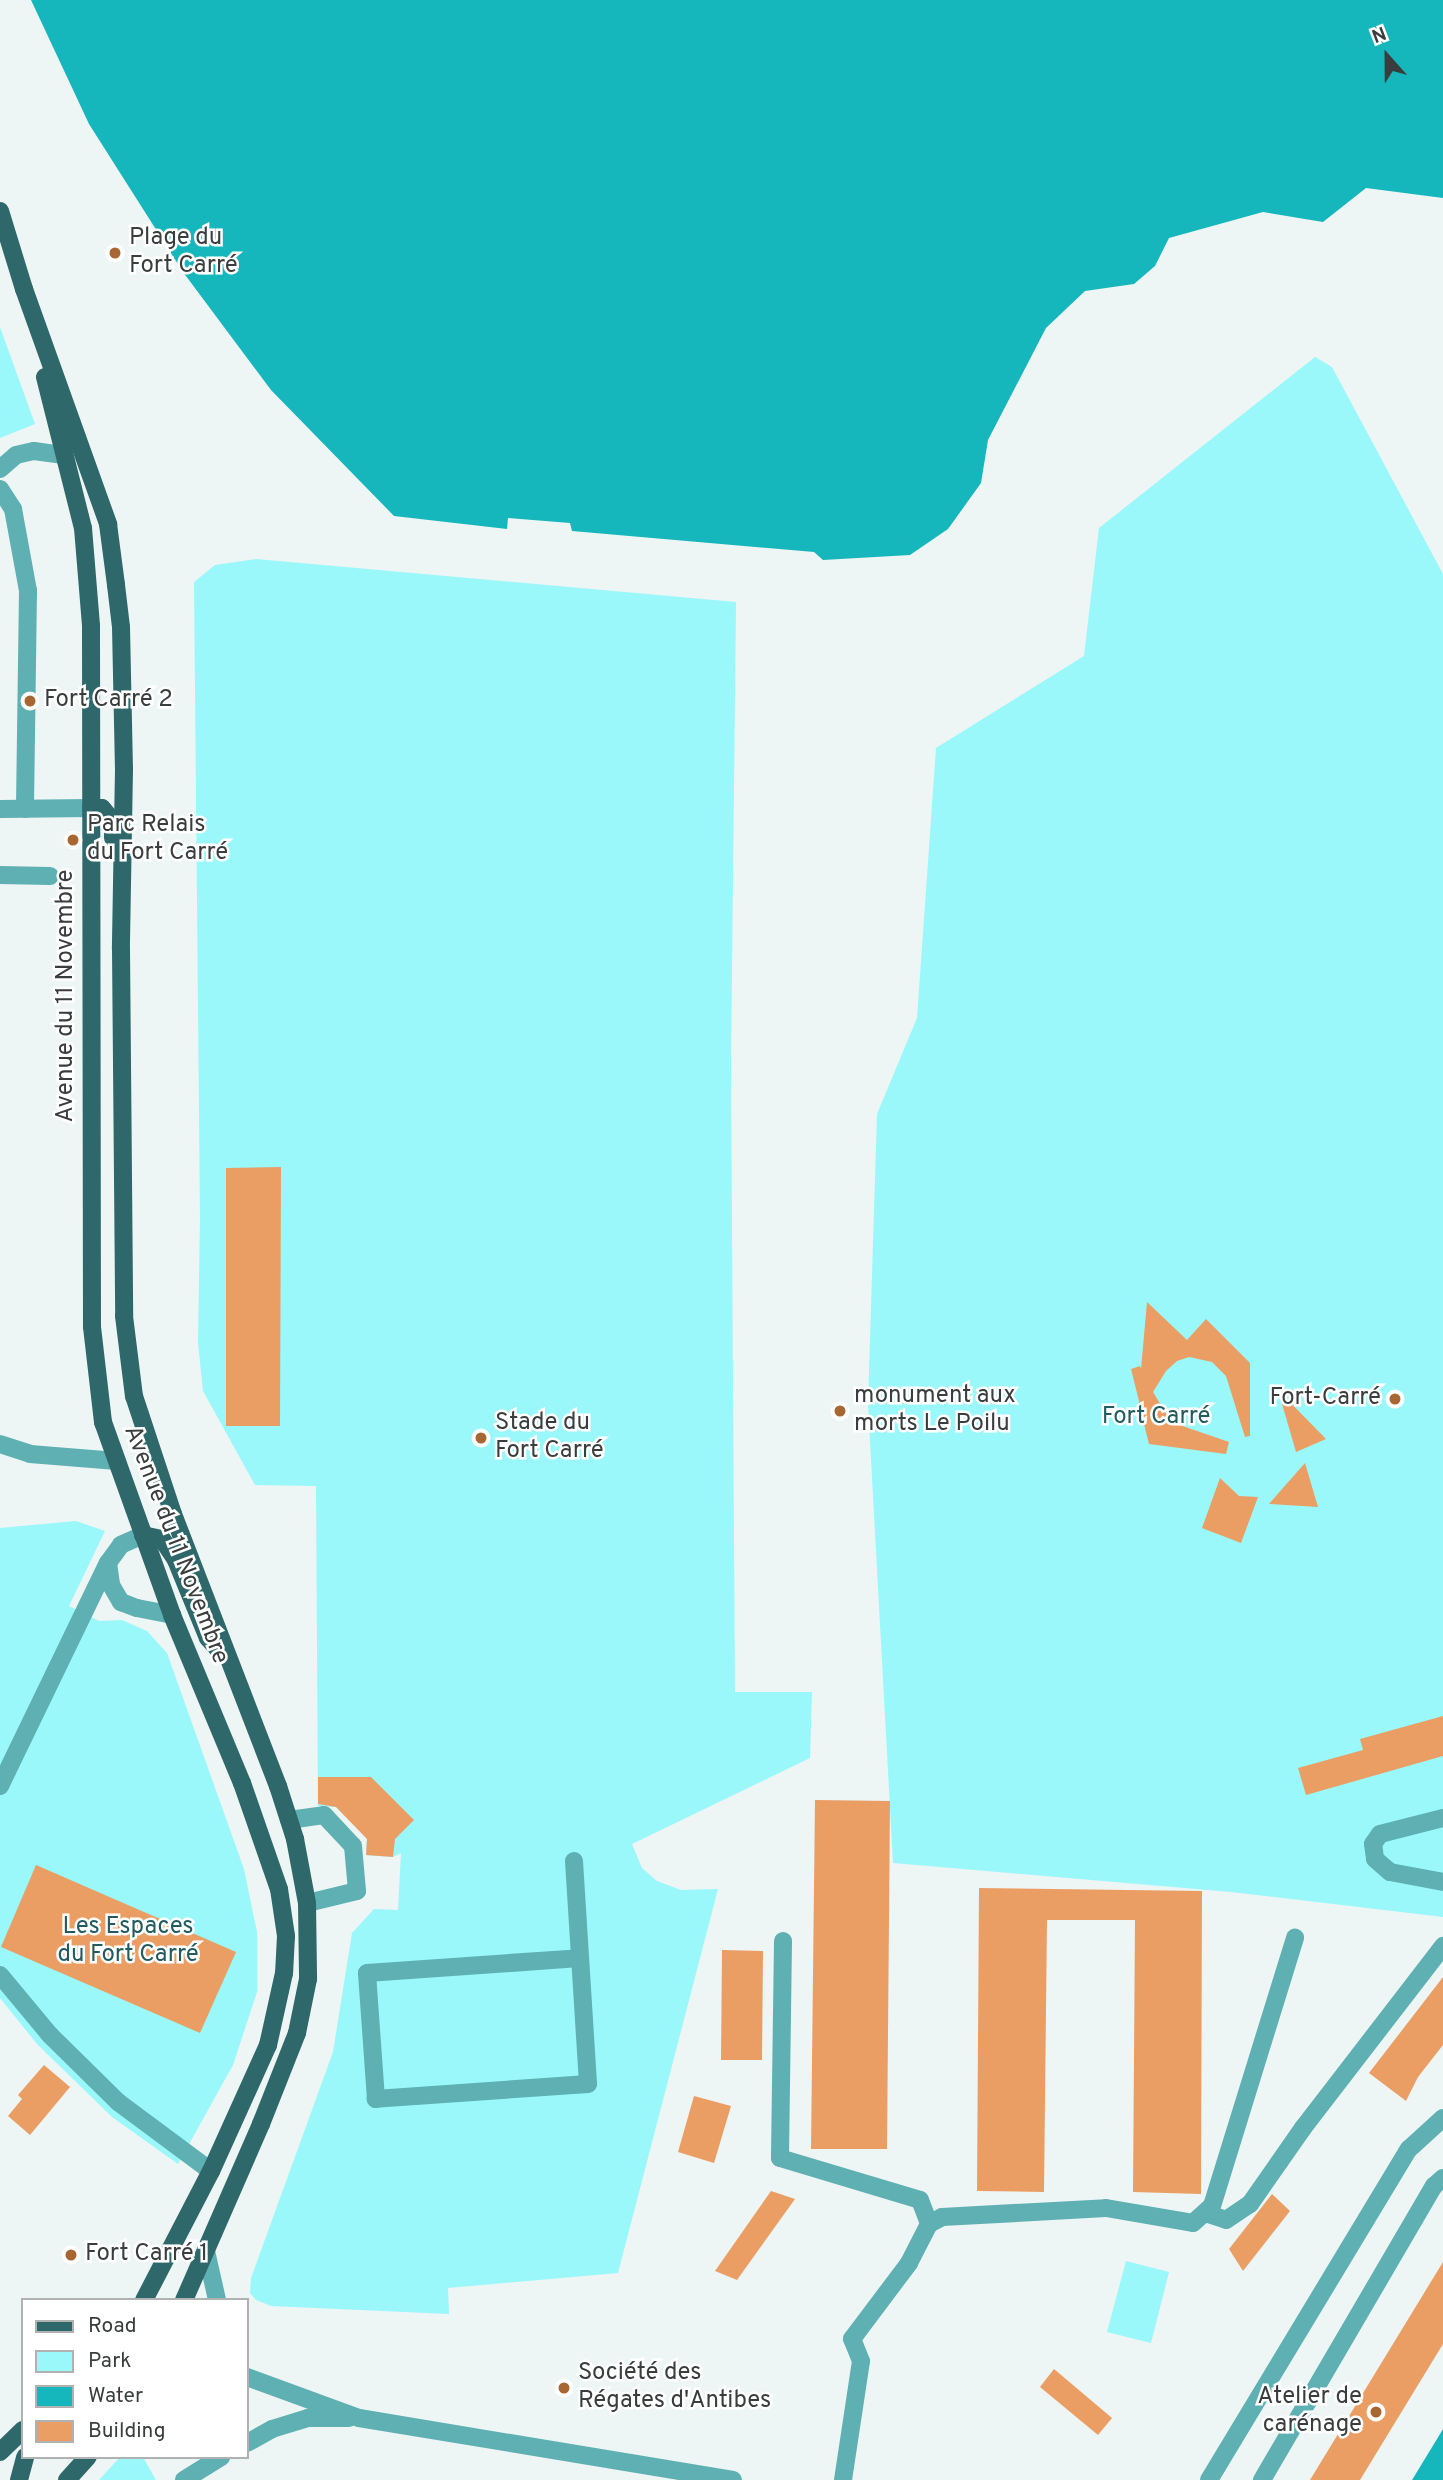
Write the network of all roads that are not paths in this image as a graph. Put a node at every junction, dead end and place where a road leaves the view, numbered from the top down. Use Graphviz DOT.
graph roads {
  1 [pos="0,211"];
  2 [pos="24,289"];
  3 [pos="64,455"];
  4 [pos="0,469"];
  5 [pos="0,489"];
  6 [pos="91,808"];
  7 [pos="0,809"];
  8 [pos="25,809"];
  9 [pos="0,875"];
  10 [pos="50,876"];
  11 [pos="121,949"];
  12 [pos="0,1444"];
  13 [pos="117,1461"];
  14 [pos="143,1535"];
  15 [pos="108,1563"];
  16 [pos="121,1602"];
  17 [pos="85,1606"];
  18 [pos="172,1615"];
  19 [pos="232,1663"];
  20 [pos="0,1786"];
  21 [pos="1443,1818"];
  22 [pos="289,1820"];
  23 [pos="575,1861"];
  24 [pos="1443,1882"];
  25 [pos="307,1903"];
  26 [pos="1295,1938"];
  27 [pos="783,1941"];
  28 [pos="1443,1945"];
  29 [pos="579,1958"];
  30 [pos="0,1976"];
  31 [pos="1443,2118"];
  32 [pos="211,2171"];
  33 [pos="1443,2178"];
  34 [pos="1205,2213"];
  35 [pos="929,2224"];
  36 [pos="206,2251"];
  37 [pos="145,2298"];
  38 [pos="185,2298"];
  39 [pos="217,2298"];
  40 [pos="248,2376"];
  41 [pos="359,2418"];
  42 [pos="21,2431"];
  43 [pos="248,2442"];
  44 [pos="2,2444"];
  45 [pos="24,2459"];
  46 [pos="86,2459"];
  47 [pos="218,2459"];
  48 [pos="19,2480"];
  49 [pos="67,2480"];
  50 [pos="184,2480"];
  51 [pos="733,2480"];
  52 [pos="842,2480"];
  53 [pos="1209,2480"];
  54 [pos="1262,2480"];
  1 -- 2 [label="main road"];
  2 -- 3 [label="main road, Avenue du 11 Novembre"];
  2 -- 11 [label="main road, Avenue du 11 Novembre"];
  3 -- 4 [label="lane"];
  3 -- 6 [label="main road, Avenue du 11 Novembre"];
  5 -- 8 [label="lane"];
  6 -- 8 [label="lane"];
  6 -- 11 [label="main road"];
  6 -- 13 [label="main road, Avenue du 11 Novembre"];
  7 -- 8 [label="lane"];
  9 -- 10 [label="lane"];
  11 -- 19 [label="main road, Avenue du 11 Novembre"];
  12 -- 13 [label="lane"];
  13 -- 14 [label="main road, Avenue du 11 Novembre"];
  14 -- 15 [label="lane"];
  14 -- 18 [label="main road, Avenue du 11 Novembre"];
  14 -- 19 [label="main road"];
  15 -- 16 [label="lane"];
  15 -- 17 [label="lane"];
  16 -- 17 [label="lane"];
  16 -- 18 [label="lane"];
  17 -- 20 [label="lane"];
  18 -- 32 [label="main road, Avenue du 11 Novembre"];
  19 -- 22 [label="main road, Avenue du 11 Novembre"];
  21 -- 24 [label="lane"];
  22 -- 25 [label="main road, Avenue du 11 Novembre"];
  22 -- 25 [label="lane"];
  23 -- 29 [label="lane"];
  25 -- 36 [label="main road, Avenue du 11 Novembre"];
  26 -- 34 [label="lane"];
  27 -- 35 [label="lane"];
  28 -- 34 [label="lane"];
  29 -- 29 [label="lane"];
  30 -- 32 [label="lane"];
  31 -- 53 [label="lane"];
  32 -- 37 [label="main road, Avenue du 11 Novembre"];
  33 -- 54 [label="lane"];
  34 -- 35 [label="lane"];
  35 -- 52 [label="lane"];
  36 -- 38 [label="main road, Avenue du 11 Novembre"];
  36 -- 39 [label="lane"];
  40 -- 41 [label="lane"];
  41 -- 43 [label="lane"];
  41 -- 51 [label="lane"];
  42 -- 44 [label="main road"];
  45 -- 48 [label="main road"];
  46 -- 49 [label="main road"];
  47 -- 50 [label="lane"];
}
